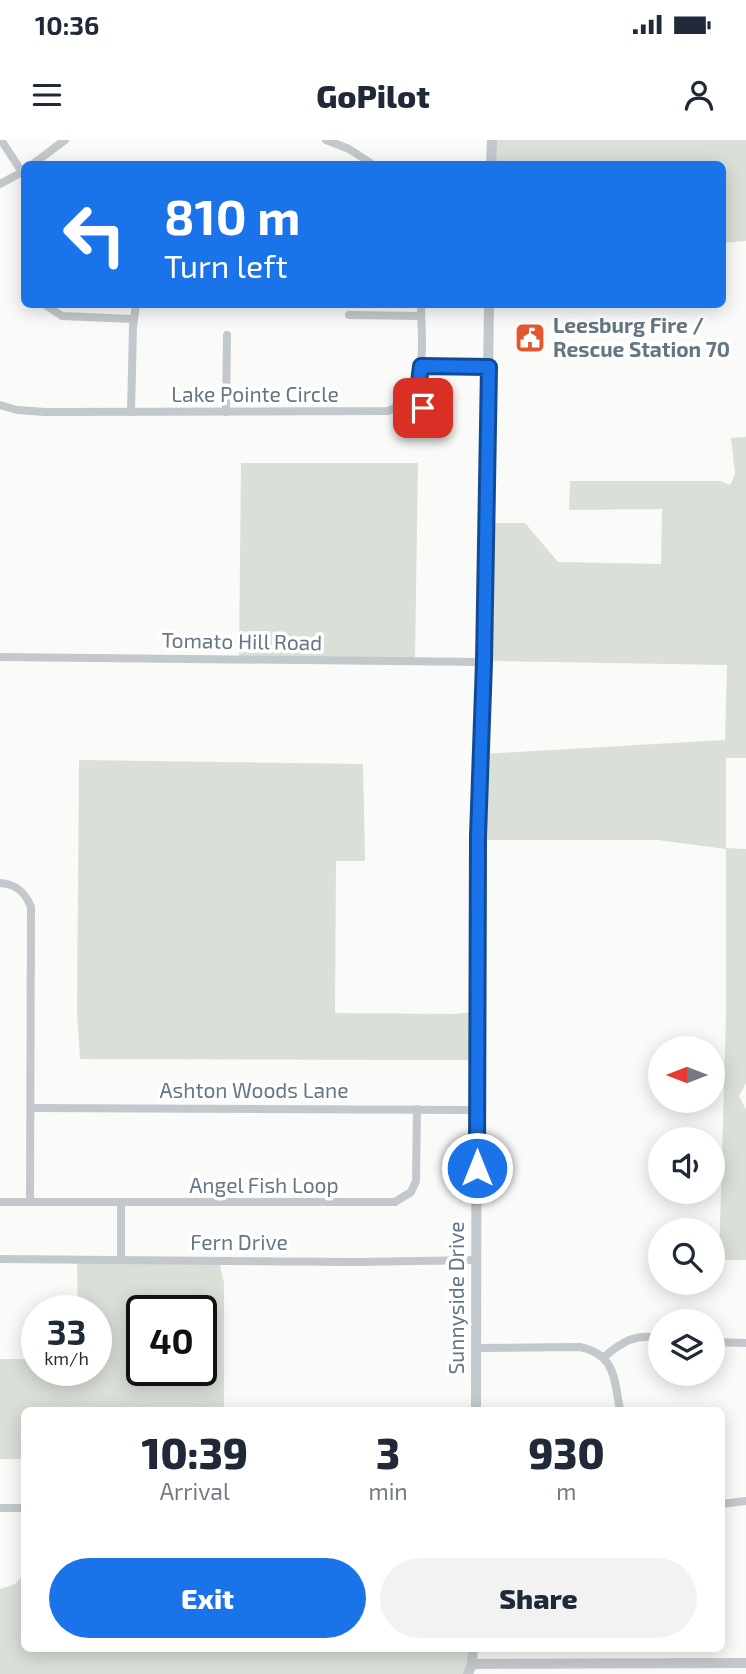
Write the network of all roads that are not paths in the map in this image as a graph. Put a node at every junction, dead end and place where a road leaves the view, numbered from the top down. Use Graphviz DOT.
graph roads {
  1 [pos="1,140"];
  2 [pos="65,140"];
  3 [pos="326,140"];
  4 [pos="492,140"];
  5 [pos="37,161"];
  6 [pos="367,161"];
  7 [pos="491,161"];
  8 [pos="21,169"];
  9 [pos="21,174"];
  10 [pos="0,184"];
  11 [pos="50,308"];
  12 [pos="135,308"];
  13 [pos="421,308"];
  14 [pos="489,308"];
  15 [pos="349,315"];
  16 [pos="421,316"];
  17 [pos="133,318"];
  18 [pos="227,335"];
  19 [pos="421,366"];
  20 [pos="489,367"];
  21 [pos="412,395"];
  22 [pos="0,405"];
  23 [pos="396,408"];
  24 [pos="131,412"];
  25 [pos="226,412"];
  26 [pos="0,657"];
  27 [pos="484,662"];
  28 [pos="0,883"];
  29 [pos="31,1108"];
  30 [pos="417,1109"];
  31 [pos="477,1110"];
  32 [pos="0,1202"];
  33 [pos="30,1202"];
  34 [pos="121,1203"];
  35 [pos="0,1259"];
  36 [pos="121,1260"];
  37 [pos="477,1260"];
  38 [pos="648,1337"];
  39 [pos="725,1342"];
  40 [pos="746,1343"];
  41 [pos="477,1348"];
  42 [pos="604,1357"];
  43 [pos="476,1407"];
  44 [pos="619,1407"];
  45 [pos="746,1501"];
  46 [pos="725,1504"];
  47 [pos="0,1508"];
  48 [pos="21,1508"];
  49 [pos="746,1663"];
  50 [pos="470,1669"];
  51 [pos="570,1669"];
  1 -- 8 [label="street"];
  2 -- 5 [label="street"];
  3 -- 6 [label="street"];
  4 -- 7 [label="street"];
  9 -- 10 [label="street"];
  11 -- 17 [label="street"];
  12 -- 17 [label="street"];
  13 -- 16 [label="street"];
  14 -- 20 [label="street, Sunnyside Drive"];
  15 -- 16 [label="street"];
  16 -- 19 [label="street"];
  17 -- 24 [label="street"];
  18 -- 25 [label="street"];
  19 -- 20 [label="street"];
  19 -- 21 [label="street"];
  20 -- 27 [label="street, Sunnyside Drive"];
  21 -- 23 [label="street"];
  21 -- 23 [label="street, Lake Pointe Circle"];
  22 -- 24 [label="street, Lake Pointe Circle"];
  23 -- 25 [label="street, Lake Pointe Circle"];
  24 -- 25 [label="street, Lake Pointe Circle"];
  26 -- 27 [label="street, Tomato Hill Road"];
  27 -- 31 [label="street, Sunnyside Drive"];
  28 -- 29 [label="street"];
  29 -- 30 [label="street, Ashton Woods Lane"];
  29 -- 33 [label="street"];
  30 -- 31 [label="street, Ashton Woods Lane"];
  30 -- 34 [label="street, Angel Fish Loop"];
  31 -- 37 [label="street, Sunnyside Drive"];
  32 -- 33 [label="street, Angel Fish Loop"];
  33 -- 34 [label="street, Angel Fish Loop"];
  34 -- 36 [label="street"];
  35 -- 36 [label="street, Fern Drive"];
  36 -- 37 [label="street, Fern Drive"];
  37 -- 41 [label="street, Sunnyside Drive"];
  38 -- 42 [label="street"];
  39 -- 40 [label="street"];
  41 -- 42 [label="street"];
  41 -- 43 [label="street, Sunnyside Drive"];
  42 -- 44 [label="street"];
  45 -- 46 [label="street"];
  47 -- 48 [label="street"];
  49 -- 51 [label="street"];
  50 -- 51 [label="street"];
}
